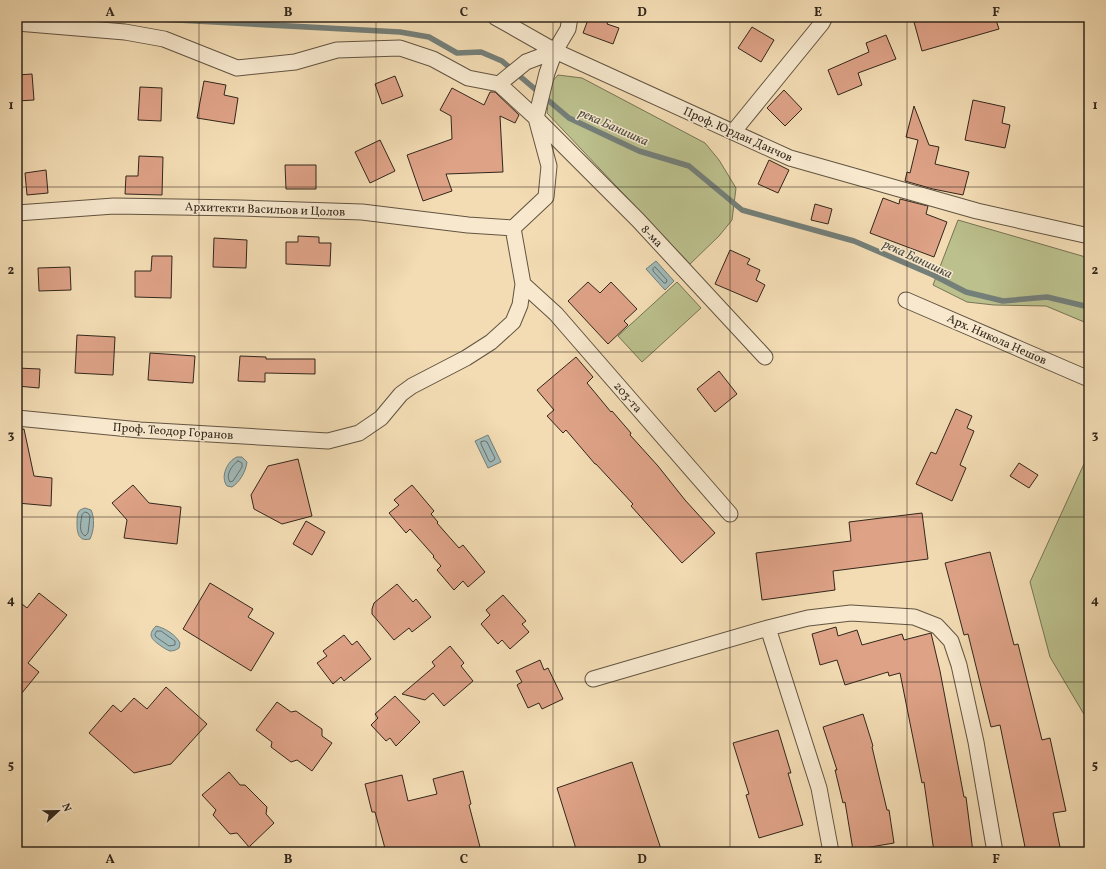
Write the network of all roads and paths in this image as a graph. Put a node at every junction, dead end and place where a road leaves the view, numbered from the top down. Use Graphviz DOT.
graph roads {
  1 [pos="495,17"];
  2 [pos="570,17"];
  3 [pos="825,17"];
  4 [pos="17,23"];
  5 [pos="556,51"];
  6 [pos="499,84"];
  7 [pos="536,118"];
  8 [pos="734,131"];
  9 [pos="17,213"];
  10 [pos="513,228"];
  11 [pos="1089,236"];
  12 [pos="523,284"];
  13 [pos="906,300"];
  14 [pos="765,357"];
  15 [pos="1089,379"];
  16 [pos="17,418"];
  17 [pos="730,514"];
  18 [pos="768,628"];
  19 [pos="593,679"];
  20 [pos="831,852"];
  21 [pos="995,852"];
  1 -- 5 [label="street, Проф. Юрдан Данчов"];
  2 -- 5 [label="street"];
  3 -- 8 [label="street"];
  4 -- 6 [label="street"];
  5 -- 6 [label="street"];
  5 -- 7 [label="street"];
  5 -- 8 [label="street, Проф. Юрдан Данчов"];
  6 -- 7 [label="street, 8-ма"];
  7 -- 10 [label="street"];
  7 -- 14 [label="street, 8-ма"];
  8 -- 11 [label="street, Проф. Юрдан Данчов"];
  9 -- 10 [label="street, Архитекти Васильов и Цолов"];
  10 -- 12 [label="street, Проф. Теодор Горанов"];
  12 -- 16 [label="street, Проф. Теодор Горанов"];
  12 -- 17 [label="street, 203-та"];
  13 -- 15 [label="street, Арх. Никола Нешов"];
  18 -- 19 [label="street"];
  18 -- 20 [label="street"];
  18 -- 21 [label="street"];
}
